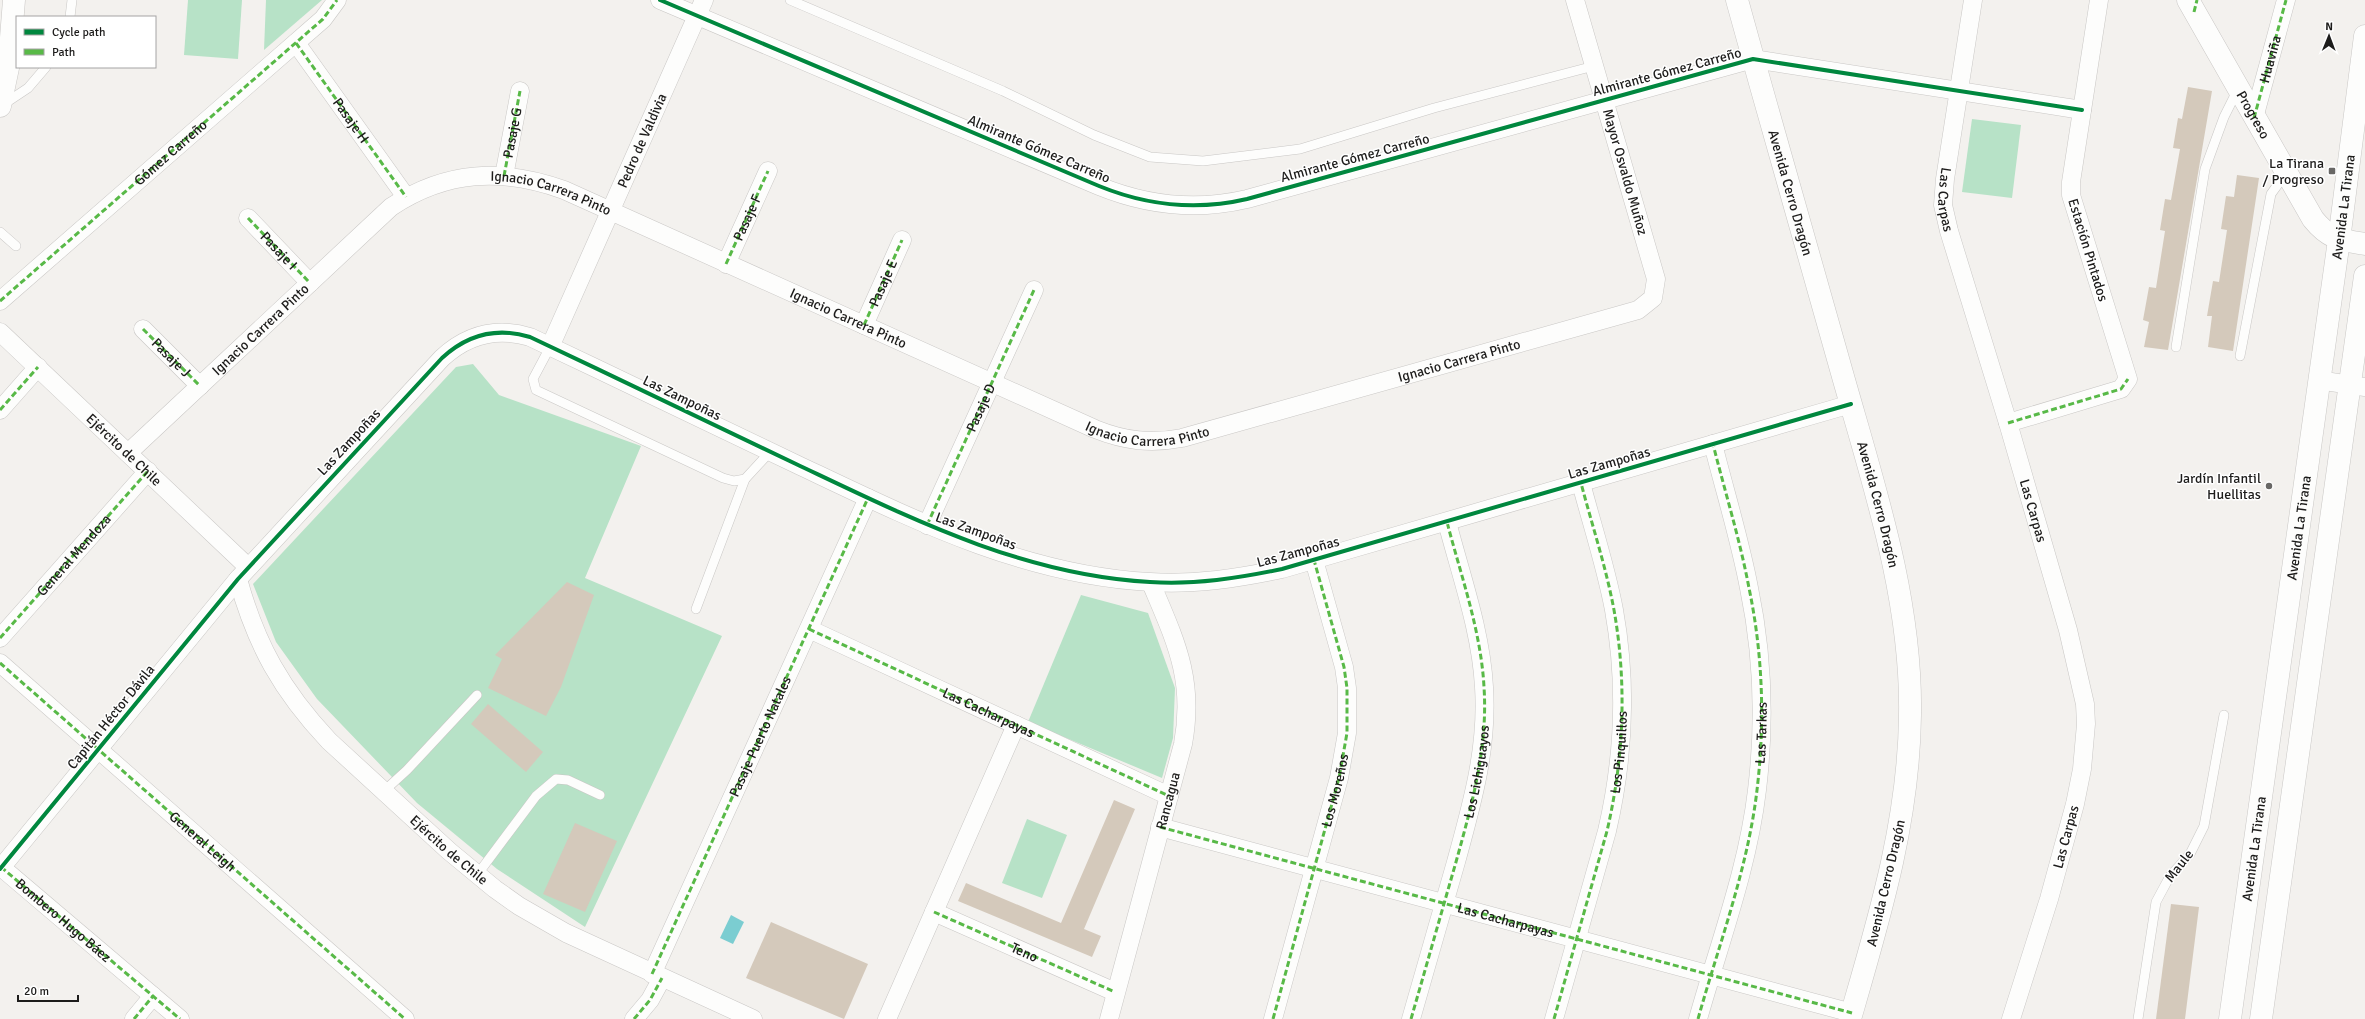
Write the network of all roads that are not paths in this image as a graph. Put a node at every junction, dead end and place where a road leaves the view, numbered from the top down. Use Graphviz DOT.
graph roads {
  1 [pos="14,0"];
  2 [pos="72,0"];
  3 [pos="337,0"];
  4 [pos="660,0"];
  5 [pos="704,0"];
  6 [pos="790,0"];
  7 [pos="1575,0"];
  8 [pos="1737,0"];
  9 [pos="1973,0"];
  10 [pos="2099,0"];
  11 [pos="2286,0"];
  12 [pos="2193,4"];
  13 [pos="70,16"];
  14 [pos="697,16"];
  15 [pos="2365,36"];
  16 [pos="296,42"];
  17 [pos="1754,59"];
  18 [pos="1594,66"];
  19 [pos="45,68"];
  20 [pos="2238,89"];
  21 [pos="520,91"];
  22 [pos="1958,91"];
  23 [pos="1604,100"];
  24 [pos="0,106"];
  25 [pos="2082,110"];
  26 [pos="2254,118"];
  27 [pos="768,171"];
  28 [pos="2286,173"];
  29 [pos="504,176"];
  30 [pos="406,197"];
  31 [pos="610,212"];
  32 [pos="248,218"];
  33 [pos="0,232"];
  34 [pos="902,240"];
  35 [pos="2339,240"];
  36 [pos="2365,244"];
  37 [pos="16,246"];
  38 [pos="726,264"];
  39 [pos="2365,276"];
  40 [pos="310,283"];
  41 [pos="1034,290"];
  42 [pos="1653,298"];
  43 [pos="0,301"];
  44 [pos="864,325"];
  45 [pos="143,329"];
  46 [pos="0,332"];
  47 [pos="2176,346"];
  48 [pos="550,347"];
  49 [pos="2240,356"];
  50 [pos="38,367"];
  51 [pos="2318,380"];
  52 [pos="993,383"];
  53 [pos="200,386"];
  54 [pos="2357,386"];
  55 [pos="1851,404"];
  56 [pos="0,410"];
  57 [pos="2008,423"];
  58 [pos="1713,444"];
  59 [pos="770,452"];
  60 [pos="128,453"];
  61 [pos="148,471"];
  62 [pos="745,479"];
  63 [pos="1581,483"];
  64 [pos="868,498"];
  65 [pos="1447,522"];
  66 [pos="927,525"];
  67 [pos="1314,560"];
  68 [pos="243,573"];
  69 [pos="1151,583"];
  70 [pos="696,609"];
  71 [pos="808,629"];
  72 [pos="0,638"];
  73 [pos="0,663"];
  74 [pos="477,695"];
  75 [pos="2224,714"];
  76 [pos="1016,725"];
  77 [pos="98,750"];
  78 [pos="384,791"];
  79 [pos="600,795"];
  80 [pos="1169,796"];
  81 [pos="1160,827"];
  82 [pos="1,868"];
  83 [pos="1315,868"];
  84 [pos="477,875"];
  85 [pos="1444,903"];
  86 [pos="934,912"];
  87 [pos="1577,939"];
  88 [pos="1711,975"];
  89 [pos="657,976"];
  90 [pos="1115,992"];
  91 [pos="153,996"];
  92 [pos="1851,1016"];
  93 [pos="134,1019"];
  94 [pos="180,1019"];
  95 [pos="406,1019"];
  96 [pos="634,1019"];
  97 [pos="753,1019"];
  98 [pos="887,1019"];
  99 [pos="1108,1019"];
  100 [pos="1274,1019"];
  101 [pos="1411,1019"];
  102 [pos="1554,1019"];
  103 [pos="1698,1019"];
  104 [pos="2012,1019"];
  105 [pos="2138,1019"];
  106 [pos="2230,1019"];
  107 [pos="2261,1019"];
  1 -- 24 [label="main road"];
  2 -- 13 [label="lane"];
  3 -- 16 [label="street, Gómez Carreño"];
  4 -- 14 [label="street, Almirante Gómez Carreño"];
  5 -- 14 [label="street, Pedro de Valdivia"];
  6 -- 18 [label="lane"];
  7 -- 18 [label="street, Mayor Osvaldo Muñoz"];
  8 -- 17 [label="main road, Avenida Cerro Dragón"];
  9 -- 22 [label="street, Las Carpas"];
  10 -- 25 [label="street, Estación Pintados"];
  11 -- 26 [label="street, Huaviña"];
  12 -- 20 [label="main road, Progreso"];
  14 -- 23 [label="street, Almirante Gómez Carreño"];
  14 -- 31 [label="street, Pedro de Valdivia"];
  15 -- 35 [label="main road, Avenida La Tirana"];
  16 -- 30 [label="street, Pasaje H"];
  16 -- 43 [label="street, Gómez Carreño"];
  17 -- 22 [label="street, Almirante Gómez Carreño"];
  17 -- 23 [label="street, Almirante Gómez Carreño"];
  17 -- 55 [label="main road, Avenida Cerro Dragón"];
  18 -- 23 [label="street, Mayor Osvaldo Muñoz"];
  19 -- 24 [label="lane"];
  20 -- 26 [label="main road, Progreso"];
  20 -- 47 [label="lane"];
  21 -- 29 [label="street, Pasaje G"];
  22 -- 25 [label="street, Almirante Gómez Carreño"];
  22 -- 57 [label="street, Las Carpas"];
  23 -- 42 [label="street, Mayor Osvaldo Muñoz"];
  25 -- 57 [label="street, Estación Pintados"];
  26 -- 28 [label="main road, Progreso"];
  27 -- 38 [label="street, Pasaje F"];
  28 -- 35 [label="main road, Progreso"];
  28 -- 49 [label="lane"];
  29 -- 30 [label="street, Ignacio Carrera Pinto"];
  29 -- 31 [label="street, Ignacio Carrera Pinto"];
  30 -- 40 [label="street, Ignacio Carrera Pinto"];
  31 -- 38 [label="street, Ignacio Carrera Pinto"];
  31 -- 48 [label="street, Pedro de Valdivia"];
  32 -- 40 [label="street, Pasaje I"];
  33 -- 37 [label="lane"];
  34 -- 44 [label="street, Pasaje E"];
  35 -- 36 [label="main road, Progreso"];
  35 -- 51 [label="main road, Avenida La Tirana"];
  38 -- 44 [label="street, Ignacio Carrera Pinto"];
  39 -- 54 [label="main road"];
  40 -- 53 [label="street, Ignacio Carrera Pinto"];
  41 -- 52 [label="street, Pasaje D"];
  42 -- 52 [label="street, Ignacio Carrera Pinto"];
  44 -- 52 [label="street, Ignacio Carrera Pinto"];
  45 -- 53 [label="street, Pasaje J"];
  46 -- 50 [label="street, Ejército de Chile"];
  48 -- 59 [label="street, Las Zampoñas"];
  48 -- 62 [label="lane"];
  48 -- 68 [label="street, Las Zampoñas"];
  50 -- 56 [label="street"];
  50 -- 60 [label="street, Ejército de Chile"];
  51 -- 54 [label="street"];
  51 -- 106 [label="main road, Avenida La Tirana"];
  52 -- 66 [label="street, Pasaje D"];
  53 -- 60 [label="street, Ignacio Carrera Pinto"];
  54 -- 107 [label="main road"];
  55 -- 58 [label="street, Las Zampoñas"];
  55 -- 92 [label="main road, Avenida Cerro Dragón"];
  57 -- 104 [label="street, Las Carpas"];
  58 -- 63 [label="street, Las Zampoñas"];
  58 -- 88 [label="street, Las Tarkas"];
  59 -- 62 [label="lane"];
  59 -- 64 [label="street, Las Zampoñas"];
  60 -- 61 [label="street, Ejército de Chile"];
  61 -- 68 [label="street, Ejército de Chile"];
  61 -- 72 [label="street, General Mendoza"];
  62 -- 70 [label="lane"];
  63 -- 65 [label="street, Las Zampoñas"];
  63 -- 87 [label="street, Los Pinquillos"];
  64 -- 66 [label="street, Las Zampoñas"];
  64 -- 71 [label="street, Pasaje Puerto Natales"];
  65 -- 67 [label="street, Las Zampoñas"];
  65 -- 85 [label="street, Los Lichiguayos"];
  66 -- 69 [label="street, Las Zampoñas"];
  67 -- 69 [label="street, Las Zampoñas"];
  67 -- 83 [label="street, Los Moreños"];
  68 -- 77 [label="street, Capitán Héctor Dávila"];
  68 -- 78 [label="street, Ejército de Chile"];
  69 -- 80 [label="street, Rancagua"];
  71 -- 76 [label="street, Las Cacharpayas"];
  71 -- 89 [label="street, Pasaje Puerto Natales"];
  73 -- 77 [label="street, General Leigh"];
  74 -- 78 [label="lane"];
  75 -- 105 [label="lane, Maule"];
  76 -- 80 [label="street, Las Cacharpayas"];
  76 -- 86 [label="street"];
  77 -- 82 [label="street, Capitán Héctor Dávila"];
  77 -- 95 [label="street, General Leigh"];
  78 -- 84 [label="street, Ejército de Chile"];
  79 -- 84 [label="lane"];
  80 -- 81 [label="street, Rancagua"];
  81 -- 83 [label="street, Las Cacharpayas"];
  81 -- 90 [label="street, Rancagua"];
  82 -- 91 [label="street, Bombero Hugo Báez"];
  83 -- 85 [label="street, Las Cacharpayas"];
  83 -- 100 [label="street, Los Moreños"];
  84 -- 89 [label="street, Ejército de Chile"];
  85 -- 87 [label="street, Las Cacharpayas"];
  85 -- 101 [label="street, Los Lichiguayos"];
  86 -- 90 [label="street, Teno"];
  86 -- 98 [label="street"];
  87 -- 88 [label="street, Las Cacharpayas"];
  87 -- 102 [label="street, Los Pinquillos"];
  88 -- 92 [label="street, Las Cacharpayas"];
  88 -- 103 [label="street, Las Tarkas"];
  89 -- 96 [label="street, Pasaje Puerto Natales"];
  89 -- 97 [label="street, Ejército de Chile"];
  90 -- 99 [label="street, Rancagua"];
  91 -- 93 [label="street"];
  91 -- 94 [label="street, Bombero Hugo Báez"];
}
